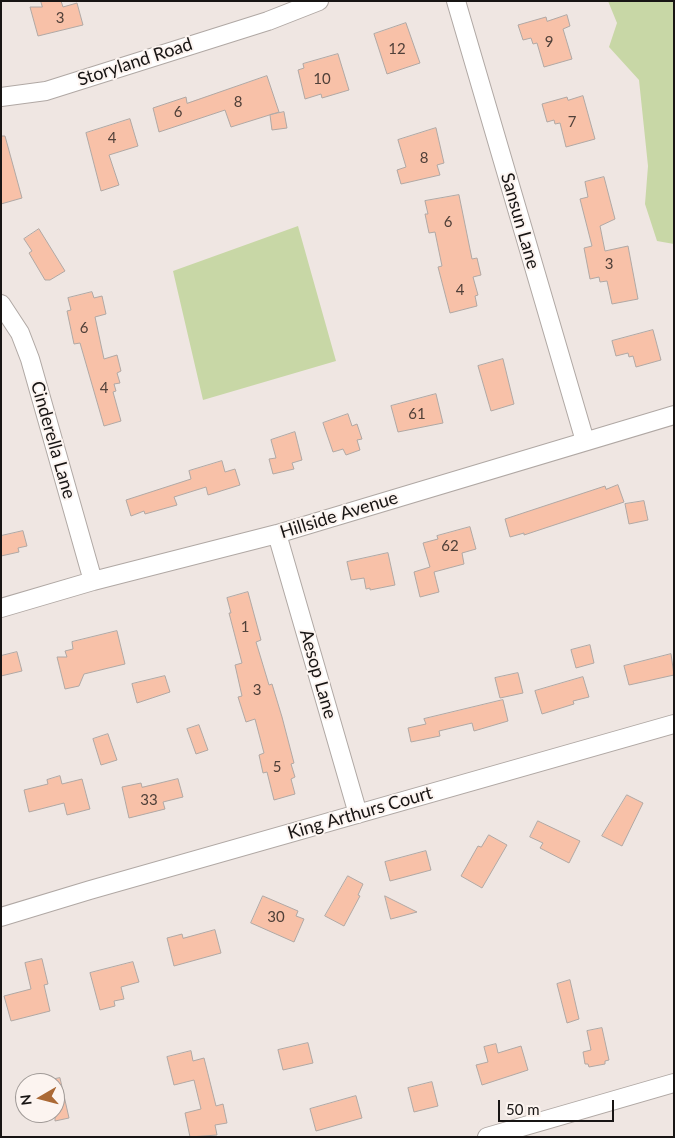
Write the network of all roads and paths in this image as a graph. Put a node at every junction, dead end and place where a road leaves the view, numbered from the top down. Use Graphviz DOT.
graph roads {
  1 [pos="319,1"];
  2 [pos="456,1"];
  3 [pos="1,97"];
  4 [pos="2,306"];
  5 [pos="674,415"];
  6 [pos="585,441"];
  7 [pos="277,534"];
  8 [pos="93,581"];
  9 [pos="1,608"];
  10 [pos="674,724"];
  11 [pos="358,814"];
  12 [pos="1,917"];
  13 [pos="674,1083"];
  14 [pos="487,1137"];
  1 -- 3 [label="street, Storyland Road"];
  2 -- 6 [label="street, Sansun Lane"];
  4 -- 8 [label="street, Cinderella Lane"];
  5 -- 6 [label="street, Hillside Avenue"];
  6 -- 7 [label="street, Hillside Avenue"];
  7 -- 8 [label="street, Hillside Avenue"];
  7 -- 11 [label="street, Aesop Lane"];
  8 -- 9 [label="street, Hillside Avenue"];
  10 -- 11 [label="street, King Arthurs Court"];
  11 -- 12 [label="street, King Arthurs Court"];
  13 -- 14 [label="street"];
}
